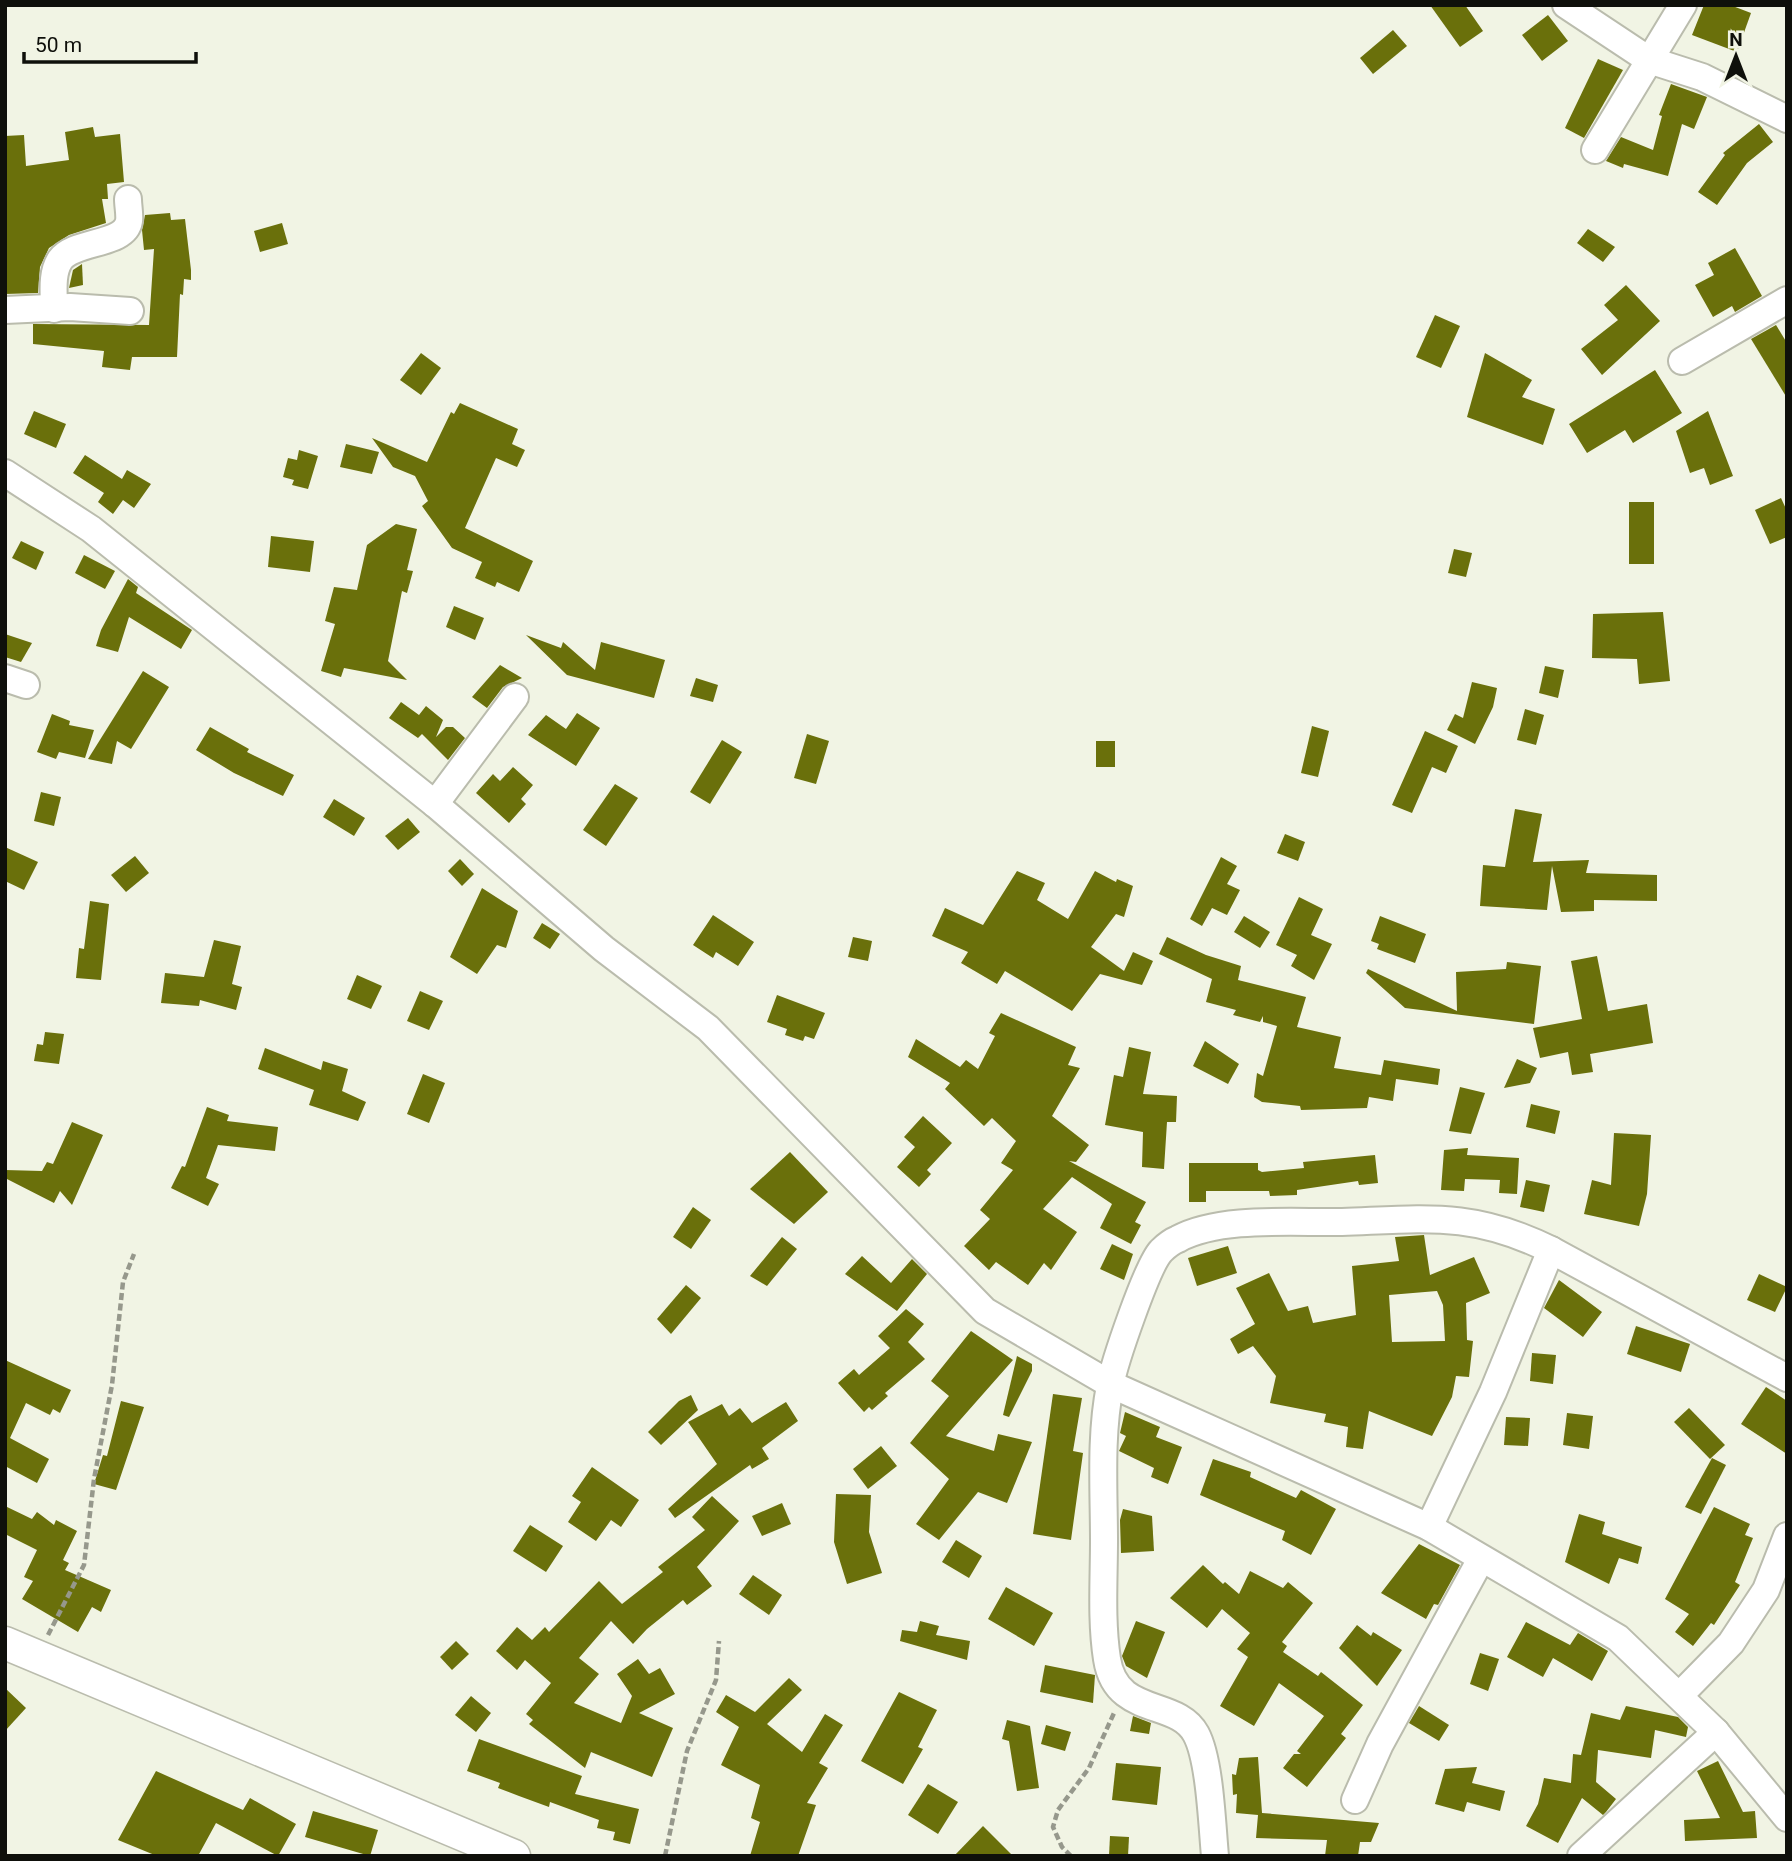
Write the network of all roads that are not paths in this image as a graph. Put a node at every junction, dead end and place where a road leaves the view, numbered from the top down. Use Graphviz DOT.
graph roads {
  1 [pos="1566,5"];
  2 [pos="1683,5"];
  3 [pos="1649,60"];
  4 [pos="1787,119"];
  5 [pos="1595,150"];
  6 [pos="128,199"];
  7 [pos="1787,300"];
  8 [pos="54,309"];
  9 [pos="5,310"];
  10 [pos="130,311"];
  11 [pos="1682,360"];
  12 [pos="5,473"];
  13 [pos="515,697"];
  14 [pos="435,804"];
  15 [pos="1551,1250"];
  16 [pos="1787,1378"];
  17 [pos="1110,1384"];
  18 [pos="1429,1527"];
  19 [pos="1787,1536"];
  20 [pos="1481,1559"];
  21 [pos="5,1643"];
  22 [pos="1680,1695"];
  23 [pos="1716,1732"];
  24 [pos="1355,1800"];
  25 [pos="1787,1818"];
  26 [pos="514,1856"];
  27 [pos="1215,1856"];
  28 [pos="1581,1856"];
  1 -- 3 [label="street"];
  2 -- 3 [label="street"];
  3 -- 4 [label="street"];
  3 -- 5 [label="street"];
  6 -- 8 [label="street"];
  7 -- 11 [label="street"];
  8 -- 9 [label="street"];
  8 -- 10 [label="street"];
  12 -- 14 [label="street"];
  13 -- 14 [label="street"];
  14 -- 17 [label="street"];
  15 -- 16 [label="street"];
  15 -- 17 [label="street"];
  15 -- 18 [label="street"];
  17 -- 18 [label="street"];
  17 -- 27 [label="street"];
  18 -- 20 [label="street"];
  19 -- 22 [label="street"];
  20 -- 22 [label="street"];
  20 -- 24 [label="street"];
  21 -- 26 [label="street"];
  22 -- 23 [label="street"];
  23 -- 25 [label="street"];
  23 -- 28 [label="street"];
}
